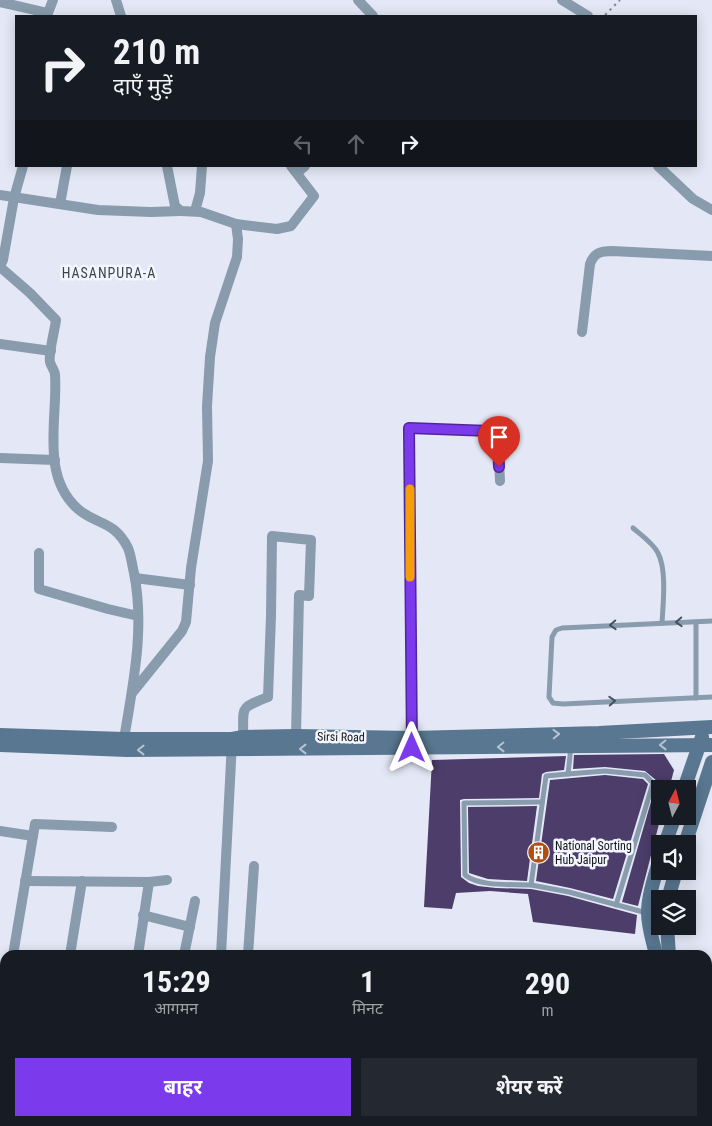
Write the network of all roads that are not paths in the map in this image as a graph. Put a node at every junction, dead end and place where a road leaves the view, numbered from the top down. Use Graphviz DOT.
graph roads {
  1 [pos="53,0"];
  2 [pos="116,0"];
  3 [pos="358,0"];
  4 [pos="562,0"];
  5 [pos="0,2"];
  6 [pos="48,15"];
  7 [pos="121,15"];
  8 [pos="372,15"];
  9 [pos="586,15"];
  10 [pos="23,167"];
  11 [pos="67,167"];
  12 [pos="167,167"];
  13 [pos="202,167"];
  14 [pos="659,167"];
  15 [pos="298,169"];
  16 [pos="0,195"];
  17 [pos="14,198"];
  18 [pos="60,204"];
  19 [pos="712,210"];
  20 [pos="180,211"];
  21 [pos="196,211"];
  22 [pos="236,224"];
  23 [pos="712,256"];
  24 [pos="0,267"];
  25 [pos="582,332"];
  26 [pos="0,344"];
  27 [pos="51,351"];
  28 [pos="0,458"];
  29 [pos="55,460"];
  30 [pos="500,481"];
  31 [pos="633,528"];
  32 [pos="38,553"];
  33 [pos="134,578"];
  34 [pos="190,585"];
  35 [pos="138,616"];
  36 [pos="712,620"];
  37 [pos="696,622"];
  38 [pos="662,623"];
  39 [pos="131,695"];
  40 [pos="712,697"];
  41 [pos="696,698"];
  42 [pos="709,726"];
  43 [pos="0,735"];
  44 [pos="296,736"];
  45 [pos="124,739"];
  46 [pos="235,742"];
  47 [pos="412,743"];
  48 [pos="0,745"];
  49 [pos="706,745"];
  50 [pos="572,746"];
  51 [pos="712,762"];
  52 [pos="568,774"];
  53 [pos="688,780"];
  54 [pos="542,802"];
  55 [pos="112,827"];
  56 [pos="0,831"];
  57 [pos="688,835"];
  58 [pos="32,836"];
  59 [pos="254,866"];
  60 [pos="167,880"];
  61 [pos="654,880"];
  62 [pos="25,881"];
  63 [pos="82,881"];
  64 [pos="149,882"];
  65 [pos="530,885"];
  66 [pos="195,900"];
  67 [pos="616,905"];
  68 [pos="648,913"];
  69 [pos="144,915"];
  70 [pos="190,926"];
  71 [pos="668,935"];
  72 [pos="13,950"];
  73 [pos="71,950"];
  74 [pos="139,950"];
  75 [pos="185,950"];
  76 [pos="221,950"];
  77 [pos="248,950"];
  78 [pos="655,950"];
  79 [pos="669,950"];
  1 -- 6 [label="street"];
  2 -- 7 [label="street"];
  3 -- 8 [label="street"];
  4 -- 9 [label="street"];
  5 -- 6 [label="street"];
  10 -- 17 [label="street"];
  11 -- 18 [label="street"];
  12 -- 20 [label="street"];
  13 -- 21 [label="street"];
  14 -- 19 [label="street"];
  15 -- 22 [label="street"];
  16 -- 17 [label="street"];
  17 -- 18 [label="street"];
  17 -- 24 [label="street"];
  18 -- 20 [label="street"];
  20 -- 21 [label="street"];
  21 -- 22 [label="street"];
  22 -- 34 [label="street"];
  23 -- 25 [label="street"];
  24 -- 27 [label="street"];
  26 -- 27 [label="street"];
  27 -- 29 [label="street"];
  28 -- 29 [label="street"];
  29 -- 33 [label="street"];
  30 -- 47 [label="street"];
  31 -- 38 [label="lane"];
  32 -- 35 [label="street"];
  33 -- 34 [label="street"];
  33 -- 35 [label="street"];
  34 -- 39 [label="street"];
  35 -- 39 [label="street"];
  36 -- 37 [label="lane"];
  37 -- 38 [label="lane, one-way"];
  37 -- 41 [label="lane"];
  38 -- 41 [label="lane, one-way"];
  39 -- 45 [label="street"];
  40 -- 41 [label="lane"];
  47 -- 42 [label="street, Sirsi Road, one-way"];
  42 -- 49 [label="street"];
  43 -- 45 [label="street, Sirsi Road"];
  44 -- 46 [label="street, Sirsi Road"];
  44 -- 46 [label="street"];
  44 -- 47 [label="street, Sirsi Road"];
  45 -- 46 [label="street, Sirsi Road"];
  47 -- 46 [label="street, Sirsi Road, one-way"];
  46 -- 48 [label="street, Sirsi Road, one-way"];
  46 -- 76 [label="street"];
  50 -- 47 [label="street, Sirsi Road, one-way"];
  49 -- 50 [label="street, Sirsi Road, one-way"];
  49 -- 53 [label="street"];
  50 -- 52 [label="lane"];
  51 -- 57 [label="street"];
  52 -- 54 [label="lane"];
  52 -- 67 [label="lane"];
  54 -- 65 [label="lane"];
  54 -- 65 [label="lane"];
  55 -- 58 [label="street"];
  56 -- 58 [label="street"];
  58 -- 62 [label="street"];
  59 -- 77 [label="street"];
  60 -- 64 [label="street"];
  61 -- 68 [label="street"];
  62 -- 63 [label="street"];
  62 -- 72 [label="street"];
  63 -- 64 [label="street"];
  63 -- 73 [label="street"];
  64 -- 69 [label="street"];
  65 -- 67 [label="lane"];
  66 -- 70 [label="street"];
  67 -- 68 [label="lane"];
  68 -- 78 [label="street"];
  69 -- 70 [label="street"];
  69 -- 74 [label="street"];
  70 -- 75 [label="street"];
  71 -- 79 [label="street"];
}
